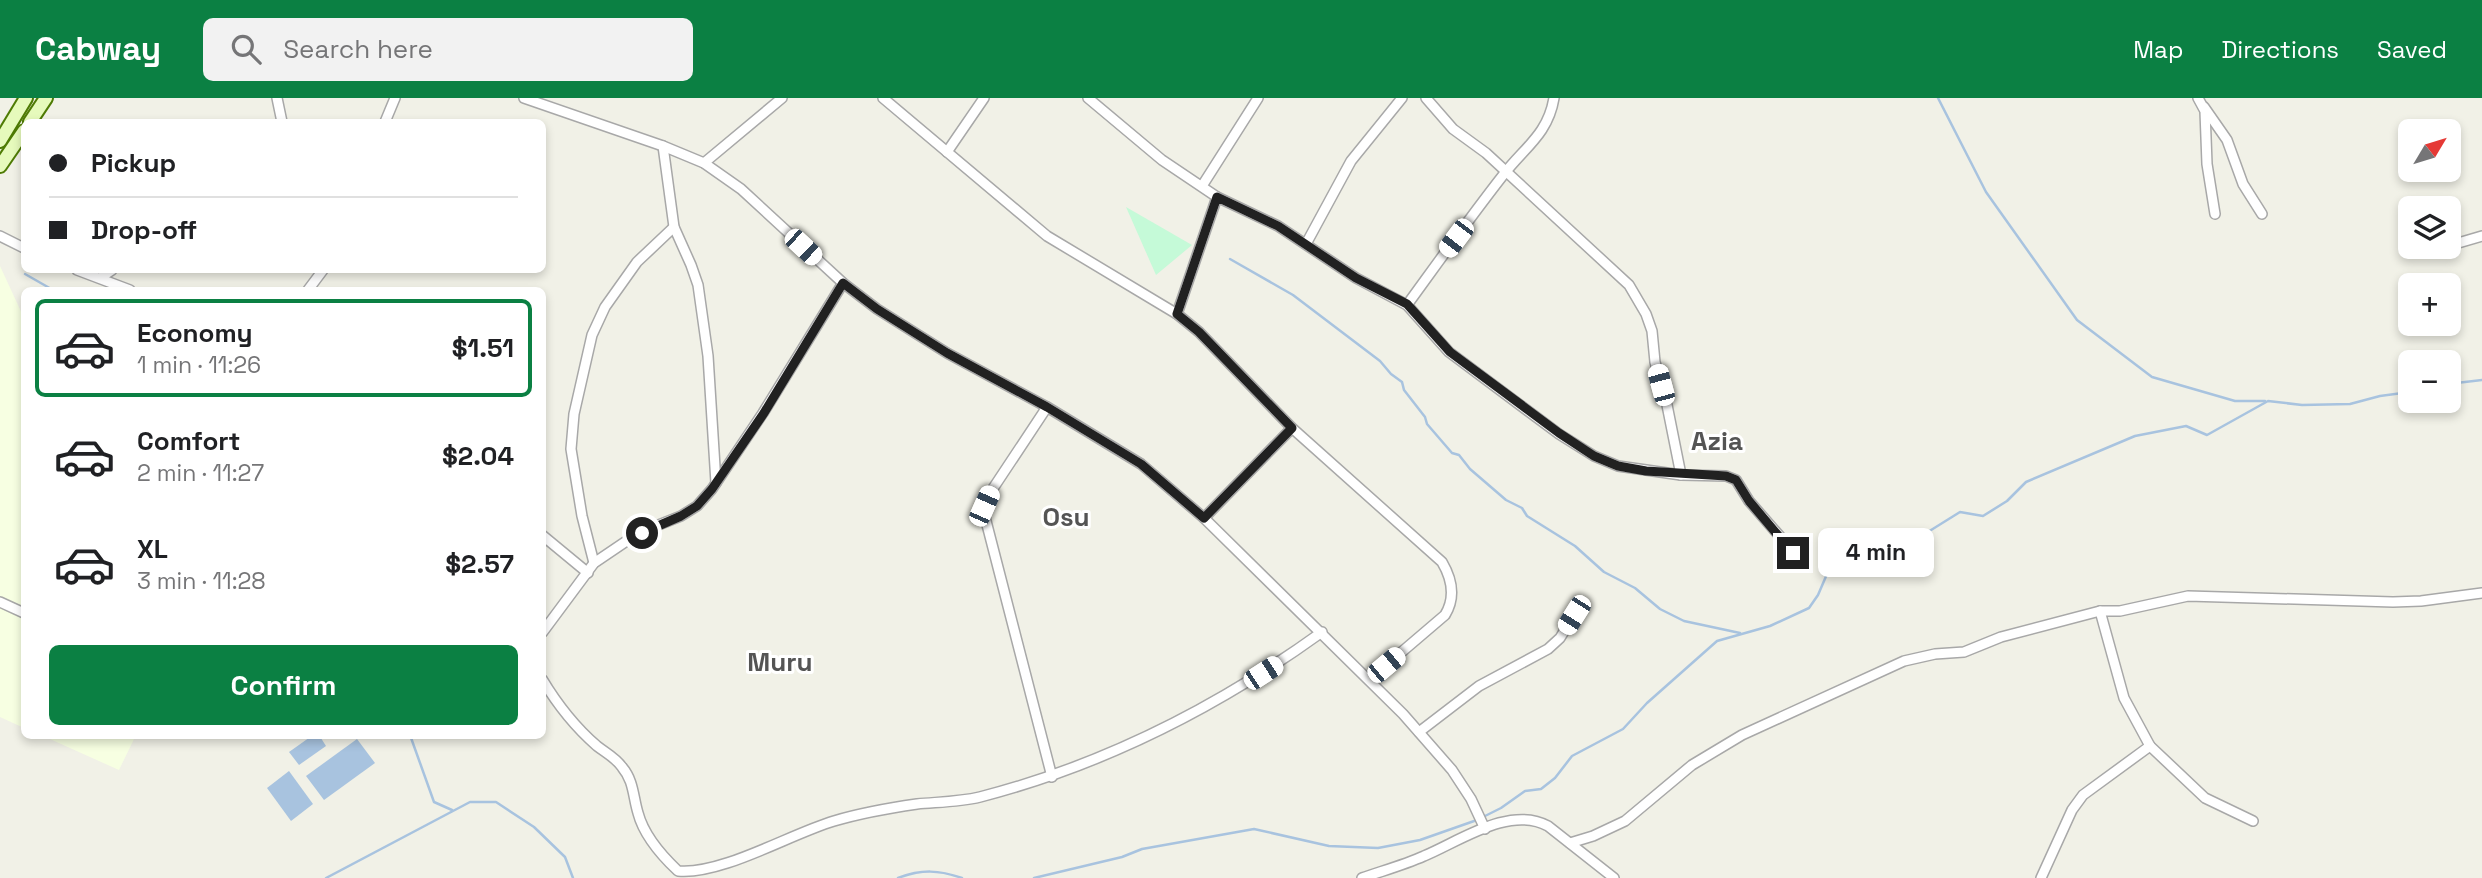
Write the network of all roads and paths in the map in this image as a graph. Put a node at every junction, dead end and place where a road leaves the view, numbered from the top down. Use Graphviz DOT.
graph roads {
  1 [pos="26,98"];
  2 [pos="46,98"];
  3 [pos="277,98"];
  4 [pos="395,98"];
  5 [pos="524,98"];
  6 [pos="782,98"];
  7 [pos="883,98"];
  8 [pos="984,98"];
  9 [pos="1088,98"];
  10 [pos="1258,98"];
  11 [pos="1402,98"];
  12 [pos="1426,98"];
  13 [pos="1554,98"];
  14 [pos="2198,98"];
  15 [pos="2204,107"];
  16 [pos="32,119"];
  17 [pos="281,119"];
  18 [pos="385,119"];
  19 [pos="5,123"];
  20 [pos="21,135"];
  21 [pos="0,141"];
  22 [pos="663,146"];
  23 [pos="947,152"];
  24 [pos="704,163"];
  25 [pos="0,166"];
  26 [pos="1506,171"];
  27 [pos="1202,186"];
  28 [pos="1217,197"];
  29 [pos="2215,214"];
  30 [pos="2262,215"];
  31 [pos="674,226"];
  32 [pos="0,236"];
  33 [pos="2482,236"];
  34 [pos="2461,242"];
  35 [pos="1306,244"];
  36 [pos="21,246"];
  37 [pos="86,273"];
  38 [pos="108,273"];
  39 [pos="321,273"];
  40 [pos="100,278"];
  41 [pos="843,283"];
  42 [pos="122,287"];
  43 [pos="311,287"];
  44 [pos="1407,304"];
  45 [pos="1177,314"];
  46 [pos="1047,407"];
  47 [pos="1292,428"];
  48 [pos="1681,475"];
  49 [pos="716,483"];
  50 [pos="1204,518"];
  51 [pos="546,538"];
  52 [pos="594,564"];
  53 [pos="1804,565"];
  54 [pos="588,573"];
  55 [pos="2482,593"];
  56 [pos="0,602"];
  57 [pos="2100,611"];
  58 [pos="21,612"];
  59 [pos="1574,615"];
  60 [pos="546,628"];
  61 [pos="1322,632"];
  62 [pos="1370,679"];
  63 [pos="546,685"];
  64 [pos="1419,732"];
  65 [pos="2150,746"];
  66 [pos="1052,777"];
  67 [pos="2252,821"];
  68 [pos="1485,829"];
  69 [pos="1570,843"];
  70 [pos="1362,878"];
  71 [pos="1614,878"];
  72 [pos="2041,878"];
  1 -- 19 [label="main road"];
  2 -- 16 [label="main road"];
  3 -- 17 [label="street"];
  4 -- 18 [label="street"];
  5 -- 22 [label="street"];
  6 -- 24 [label="street"];
  7 -- 23 [label="street"];
  8 -- 23 [label="street"];
  9 -- 27 [label="street"];
  10 -- 27 [label="street"];
  11 -- 35 [label="street"];
  12 -- 26 [label="street"];
  13 -- 26 [label="street"];
  14 -- 15 [label="street"];
  15 -- 29 [label="street"];
  15 -- 30 [label="street"];
  19 -- 21 [label="main road"];
  20 -- 25 [label="main road"];
  22 -- 24 [label="street"];
  22 -- 31 [label="street"];
  23 -- 45 [label="street"];
  24 -- 41 [label="street"];
  26 -- 44 [label="street"];
  26 -- 48 [label="street"];
  27 -- 28 [label="street"];
  28 -- 35 [label="street"];
  28 -- 45 [label="street"];
  31 -- 49 [label="street"];
  31 -- 52 [label="street"];
  32 -- 36 [label="street"];
  33 -- 34 [label="street"];
  35 -- 44 [label="street"];
  37 -- 40 [label="street"];
  38 -- 40 [label="street"];
  39 -- 43 [label="street"];
  40 -- 42 [label="street"];
  41 -- 46 [label="street"];
  41 -- 49 [label="street"];
  44 -- 48 [label="street"];
  45 -- 47 [label="street"];
  46 -- 50 [label="street"];
  46 -- 66 [label="street"];
  47 -- 50 [label="street"];
  47 -- 62 [label="street"];
  48 -- 53 [label="street"];
  49 -- 52 [label="street"];
  50 -- 61 [label="street"];
  51 -- 54 [label="street"];
  52 -- 54 [label="street"];
  54 -- 60 [label="street"];
  55 -- 57 [label="street"];
  56 -- 58 [label="street"];
  57 -- 65 [label="street"];
  57 -- 69 [label="street"];
  59 -- 64 [label="street"];
  61 -- 62 [label="street"];
  61 -- 66 [label="street"];
  62 -- 64 [label="street"];
  63 -- 66 [label="street"];
  64 -- 68 [label="street"];
  65 -- 67 [label="street"];
  65 -- 72 [label="street"];
  68 -- 69 [label="street"];
  68 -- 70 [label="street"];
  69 -- 71 [label="street"];
}
